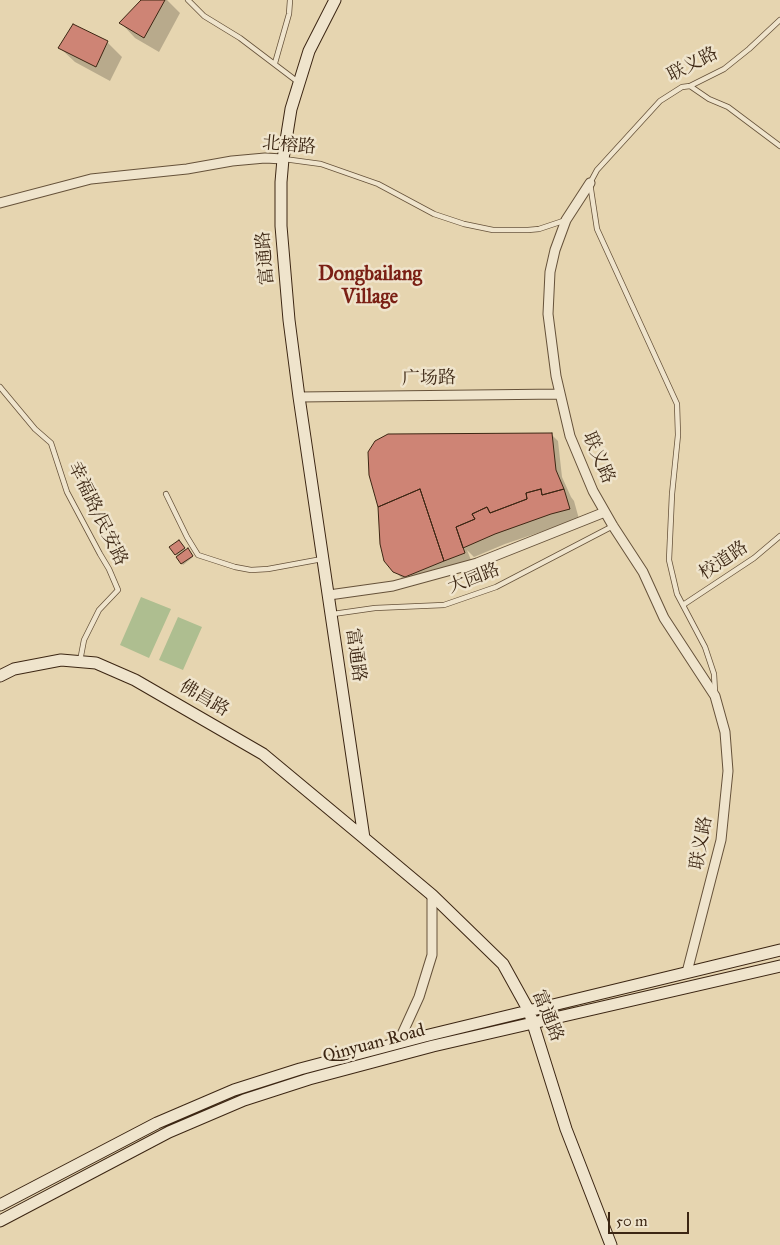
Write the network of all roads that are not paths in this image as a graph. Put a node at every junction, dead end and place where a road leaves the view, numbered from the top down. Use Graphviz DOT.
graph roads {
  1 [pos="188,0"];
  2 [pos="290,0"];
  3 [pos="335,0"];
  4 [pos="780,20"];
  5 [pos="275,64"];
  6 [pos="299,83"];
  7 [pos="690,86"];
  8 [pos="780,146"];
  9 [pos="282,159"];
  10 [pos="590,183"];
  11 [pos="0,203"];
  12 [pos="566,220"];
  13 [pos="0,387"];
  14 [pos="560,394"];
  15 [pos="299,397"];
  16 [pos="166,494"];
  17 [pos="605,512"];
  18 [pos="613,526"];
  19 [pos="780,536"];
  20 [pos="324,558"];
  21 [pos="329,595"];
  22 [pos="683,605"];
  23 [pos="332,614"];
  24 [pos="80,662"];
  25 [pos="0,676"];
  26 [pos="715,696"];
  27 [pos="364,838"];
  28 [pos="432,895"];
  29 [pos="780,950"];
  30 [pos="780,966"];
  31 [pos="687,972"];
  32 [pos="530,1011"];
  33 [pos="534,1024"];
  34 [pos="398,1043"];
  35 [pos="0,1205"];
  36 [pos="0,1221"];
  37 [pos="611,1245"];
  1 -- 5 [label="lane"];
  2 -- 5 [label="lane"];
  3 -- 6 [label="street, 富通路"];
  4 -- 7 [label="lane, 联义路"];
  5 -- 6 [label="lane"];
  6 -- 9 [label="street, 富通路"];
  7 -- 8 [label="lane"];
  7 -- 10 [label="lane, 联义路"];
  9 -- 11 [label="street, 北榕路"];
  9 -- 12 [label="lane, 北榕路"];
  9 -- 15 [label="street, 富通路"];
  10 -- 12 [label="street, 联义路"];
  10 -- 22 [label="lane"];
  12 -- 14 [label="street, 联义路"];
  13 -- 24 [label="lane, 幸福路/民安路"];
  14 -- 15 [label="street, 广场路"];
  14 -- 17 [label="street, 联义路"];
  15 -- 20 [label="street, 富通路"];
  16 -- 20 [label="lane"];
  17 -- 18 [label="street, 联义路"];
  17 -- 21 [label="street"];
  18 -- 23 [label="lane, 大园路"];
  18 -- 26 [label="street, 联义路"];
  19 -- 22 [label="lane, 校道路"];
  20 -- 21 [label="street, 富通路"];
  21 -- 23 [label="street, 富通路"];
  22 -- 26 [label="lane"];
  23 -- 27 [label="street, 富通路"];
  24 -- 25 [label="street, 佛昌路"];
  24 -- 27 [label="street, 佛昌路"];
  26 -- 31 [label="street, 联义路"];
  27 -- 28 [label="street, 富通路"];
  28 -- 32 [label="street, 富通路"];
  28 -- 34 [label="street"];
  29 -- 31 [label="street, Qinyuan Road"];
  30 -- 33 [label="street, Qinyuan Road"];
  31 -- 32 [label="street, Qinyuan Road"];
  32 -- 33 [label="street, 富通路"];
  32 -- 34 [label="street, Qinyuan Road"];
  33 -- 36 [label="street, Qinyuan Road"];
  33 -- 37 [label="street, 富通路"];
  34 -- 35 [label="street, Qinyuan Road"];
}
